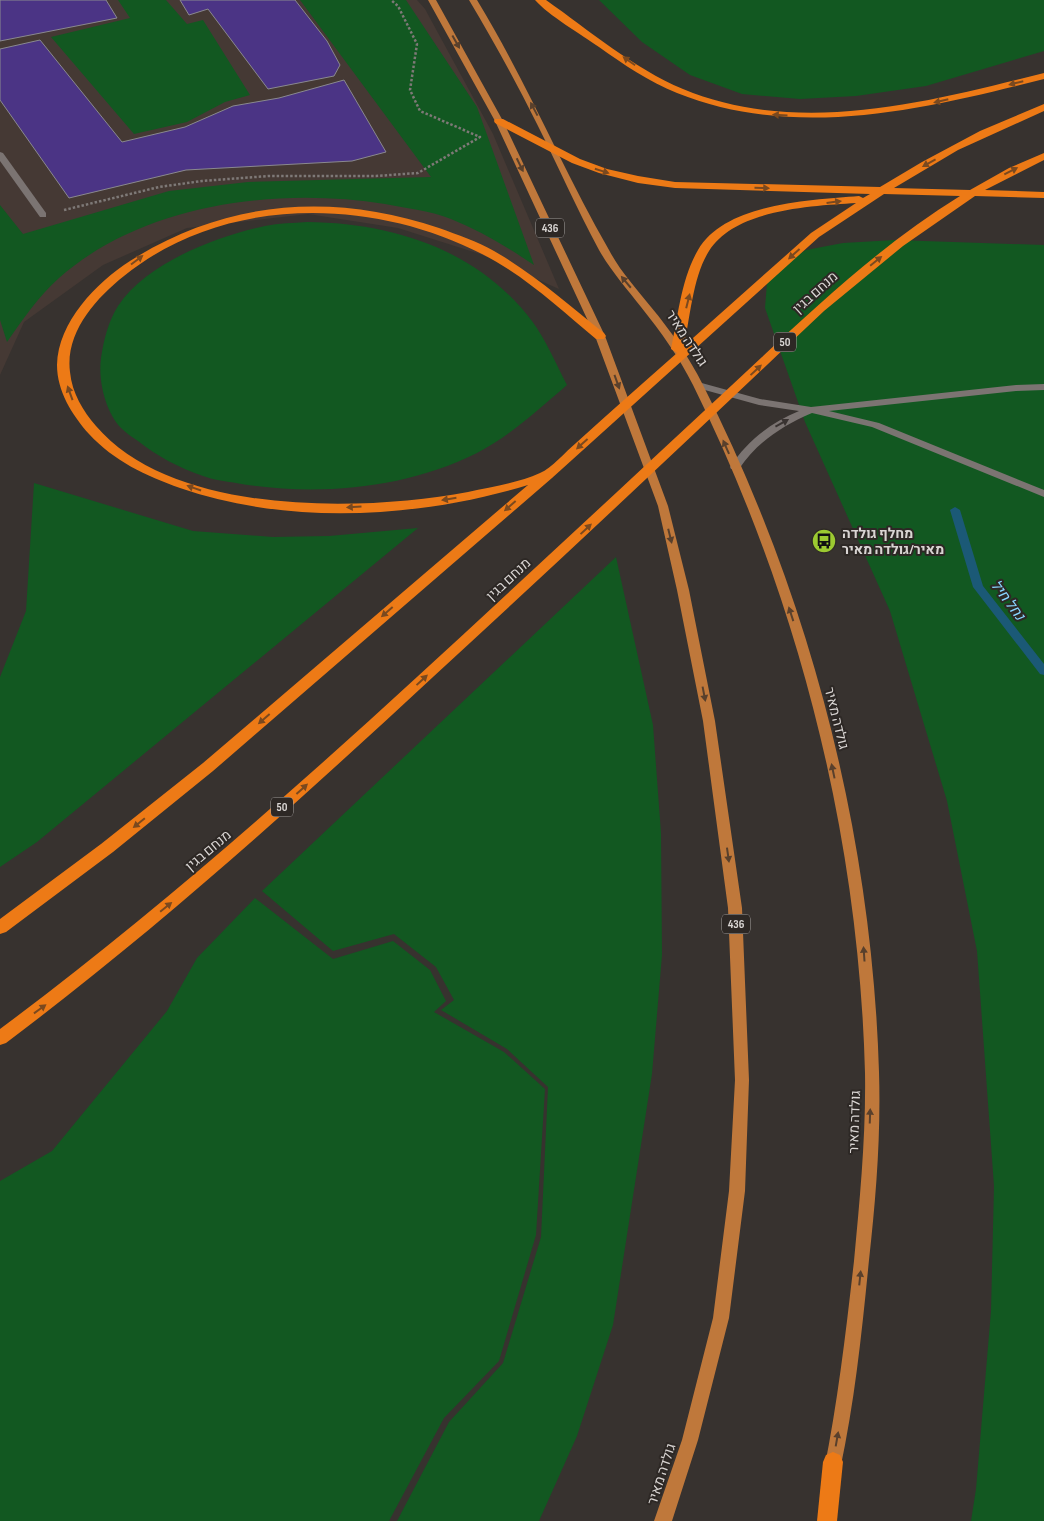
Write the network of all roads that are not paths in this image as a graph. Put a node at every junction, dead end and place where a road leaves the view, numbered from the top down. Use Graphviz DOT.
graph roads {
  1 [pos="432,0"];
  2 [pos="473,0"];
  3 [pos="540,0"];
  4 [pos="1044,76"];
  5 [pos="1044,107"];
  6 [pos="499,121"];
  7 [pos="557,152"];
  8 [pos="0,155"];
  9 [pos="1044,156"];
  10 [pos="943,193"];
  11 [pos="1044,195"];
  12 [pos="44,215"];
  13 [pos="600,336"];
  14 [pos="677,349"];
  15 [pos="698,385"];
  16 [pos="1044,388"];
  17 [pos="810,410"];
  18 [pos="735,467"];
  19 [pos="547,474"];
  20 [pos="1044,494"];
  21 [pos="0,928"];
  22 [pos="0,1038"];
  23 [pos="833,1462"];
  24 [pos="663,1521"];
  25 [pos="820,1521"];
  26 [pos="827,1521"];
  1 -- 6 [label="main road, גולדה מאיר, one-way"];
  7 -- 2 [label="main road, גולדה מאיר, one-way"];
  4 -- 3 [label="highway, one-way"];
  5 -- 19 [label="highway, one-way"];
  6 -- 7 [label="highway"];
  6 -- 13 [label="main road, גולדה מאיר / 436, one-way"];
  7 -- 10 [label="highway, one-way"];
  14 -- 7 [label="main road, גולדה מאיר, one-way"];
  8 -- 12 [label="street"];
  22 -- 9 [label="highway, מנחם בגין / 50, one-way"];
  10 -- 11 [label="highway"];
  14 -- 10 [label="highway, one-way"];
  19 -- 13 [label="highway, one-way"];
  13 -- 24 [label="main road, גולדה מאיר / 436, one-way"];
  14 -- 15 [label="main road, גולדה מאיר"];
  15 -- 17 [label="street"];
  18 -- 15 [label="main road, גולדה מאיר, one-way"];
  16 -- 17 [label="street"];
  18 -- 17 [label="street, one-way"];
  17 -- 20 [label="street"];
  23 -- 18 [label="main road, גולדה מאיר, one-way"];
  19 -- 21 [label="highway, one-way"];
  23 -- 25 [label="main road, גולדה מאיר"];
  23 -- 26 [label="highway"];
}
